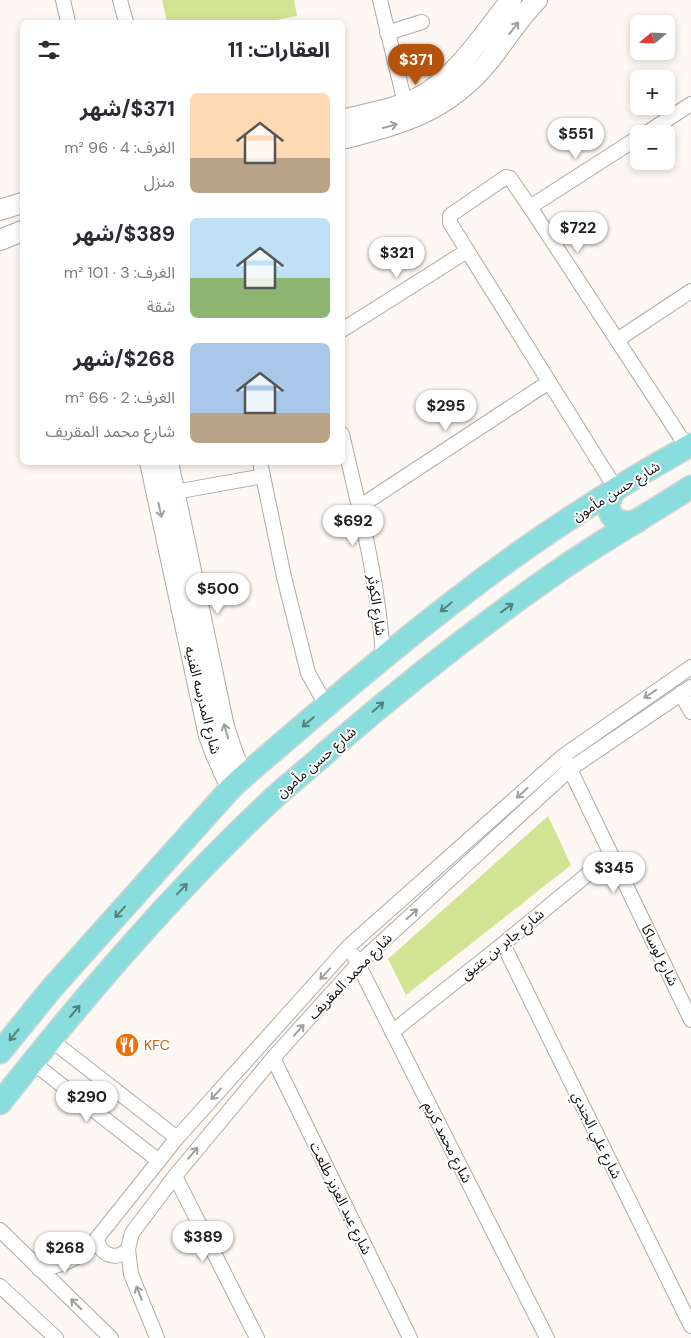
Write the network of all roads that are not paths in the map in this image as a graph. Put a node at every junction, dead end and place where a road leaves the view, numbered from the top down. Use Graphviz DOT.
graph roads {
  1 [pos="63,0"];
  2 [pos="120,0"];
  3 [pos="380,0"];
  4 [pos="511,0"];
  5 [pos="537,0"];
  6 [pos="68,20"];
  7 [pos="125,20"];
  8 [pos="422,22"];
  9 [pos="387,33"];
  10 [pos="405,103"];
  11 [pos="691,104"];
  12 [pos="345,119"];
  13 [pos="659,125"];
  14 [pos="345,137"];
  15 [pos="630,144"];
  16 [pos="20,204"];
  17 [pos="530,207"];
  18 [pos="0,210"];
  19 [pos="20,232"];
  20 [pos="0,240"];
  21 [pos="467,251"];
  22 [pos="691,291"];
  23 [pos="345,328"];
  24 [pos="617,340"];
  25 [pos="549,382"];
  26 [pos="689,446"];
  27 [pos="345,447"];
  28 [pos="151,465"];
  29 [pos="169,465"];
  30 [pos="262,469"];
  31 [pos="691,487"];
  32 [pos="616,489"];
  33 [pos="175,492"];
  34 [pos="359,506"];
  35 [pos="637,522"];
  36 [pos="545,535"];
  37 [pos="566,565"];
  38 [pos="383,658"];
  39 [pos="691,667"];
  40 [pos="686,690"];
  41 [pos="326,706"];
  42 [pos="691,712"];
  43 [pos="563,756"];
  44 [pos="570,769"];
  45 [pos="237,782"];
  46 [pos="611,855"];
  47 [pos="503,944"];
  48 [pos="349,946"];
  49 [pos="358,964"];
  50 [pos="691,1020"];
  51 [pos="392,1032"];
  52 [pos="51,1040"];
  53 [pos="0,1052"];
  54 [pos="273,1058"];
  55 [pos="32,1062"];
  56 [pos="0,1103"];
  57 [pos="177,1138"];
  58 [pos="159,1161"];
  59 [pos="175,1176"];
  60 [pos="0,1230"];
  61 [pos="97,1238"];
  62 [pos="128,1249"];
  63 [pos="39,1269"];
  64 [pos="0,1286"];
  65 [pos="691,1326"];
  66 [pos="546,1337"];
  67 [pos="56,1338"];
  68 [pos="111,1338"];
  69 [pos="157,1338"];
  70 [pos="257,1338"];
  71 [pos="410,1338"];
  1 -- 6 [label="street"];
  2 -- 7 [label="street"];
  3 -- 9 [label="street"];
  4 -- 10 [label="main road"];
  14 -- 5 [label="main road, one-way"];
  8 -- 9 [label="street"];
  9 -- 10 [label="street"];
  10 -- 12 [label="main road"];
  11 -- 13 [label="street"];
  15 -- 17 [label="street"];
  16 -- 18 [label="main road"];
  17 -- 21 [label="street"];
  17 -- 24 [label="street"];
  19 -- 20 [label="main road"];
  21 -- 23 [label="street"];
  21 -- 25 [label="street"];
  22 -- 24 [label="street"];
  24 -- 26 [label="street"];
  25 -- 32 [label="street"];
  25 -- 34 [label="street"];
  26 -- 32 [label="main road, شارع حسن مأمون"];
  27 -- 34 [label="street, شارع الكوثر"];
  28 -- 45 [label="main road, شارع المدرسه الفنيه, one-way"];
  29 -- 33 [label="main road, شارع المدرسه الفنيه"];
  30 -- 33 [label="street"];
  30 -- 41 [label="street"];
  31 -- 35 [label="main road, شارع حسن مأمون"];
  32 -- 35 [label="main road"];
  32 -- 36 [label="main road, شارع حسن مأمون"];
  45 -- 33 [label="main road, شارع المدرسه الفنيه, one-way"];
  34 -- 38 [label="street, شارع الكوثر"];
  35 -- 37 [label="main road, شارع حسن مأمون"];
  36 -- 37 [label="main road"];
  36 -- 38 [label="main road, شارع حسن مأمون, one-way"];
  52 -- 37 [label="main road, شارع حسن مأمون, one-way"];
  38 -- 41 [label="main road, شارع حسن مأمون"];
  39 -- 43 [label="street, شارع محمد المقريف, one-way"];
  40 -- 42 [label="street"];
  40 -- 44 [label="street, شارع محمد المقريف"];
  41 -- 45 [label="main road, شارع حسن مأمون, one-way"];
  43 -- 44 [label="street, شارع لوساكا"];
  43 -- 48 [label="street, شارع محمد المقريف, one-way"];
  44 -- 46 [label="street, شارع لوساكا"];
  49 -- 44 [label="street, شارع محمد المقريف, one-way"];
  45 -- 53 [label="main road, شارع حسن مأمون, one-way"];
  46 -- 47 [label="street, شارع جابر بن عتيق"];
  46 -- 50 [label="street, شارع لوساكا"];
  47 -- 51 [label="street, شارع جابر بن عتيق"];
  47 -- 65 [label="street, شارع علي الجندي"];
  48 -- 49 [label="street, شارع محمد كريم"];
  48 -- 57 [label="street, شارع محمد المقريف, one-way"];
  49 -- 51 [label="street, شارع محمد كريم"];
  54 -- 49 [label="street, شارع محمد المقريف, one-way"];
  51 -- 66 [label="street, شارع محمد كريم"];
  52 -- 55 [label="main road, شارع حسن مأمون"];
  52 -- 57 [label="street"];
  59 -- 54 [label="street, شارع محمد المقريف, one-way"];
  54 -- 71 [label="street, شارع عبد العزيز طلعت"];
  55 -- 56 [label="main road, شارع حسن مأمون"];
  55 -- 58 [label="street"];
  57 -- 58 [label="street, شارع محمد المقريف"];
  58 -- 61 [label="street, شارع محمد المقريف"];
  59 -- 62 [label="street, شارع محمد المقريف"];
  59 -- 70 [label="street"];
  60 -- 63 [label="street"];
  61 -- 62 [label="street"];
  61 -- 63 [label="street, شارع محمد المقريف"];
  69 -- 62 [label="street, شارع محمد المقريف, one-way"];
  68 -- 63 [label="street, one-way"];
  64 -- 67 [label="street"];
}
